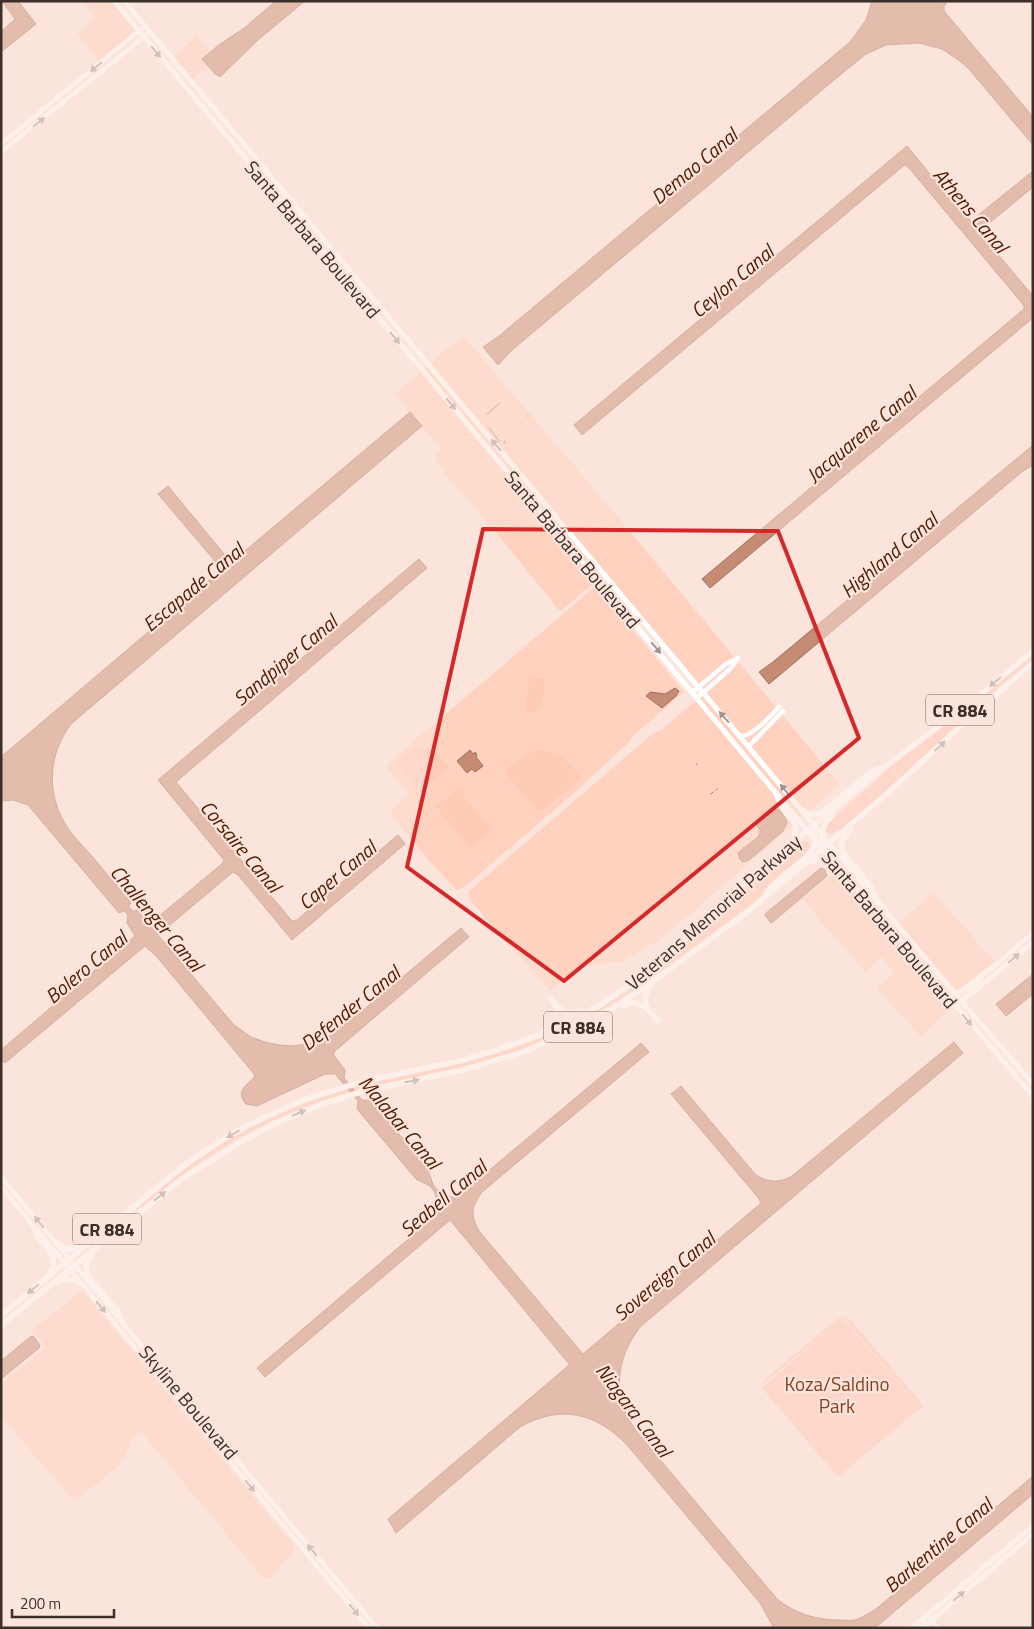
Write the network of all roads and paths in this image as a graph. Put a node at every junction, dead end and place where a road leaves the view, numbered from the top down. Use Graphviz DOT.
graph roads {
  1 [pos="114,1"];
  2 [pos="124,1"];
  3 [pos="145,26"];
  4 [pos="139,31"];
  5 [pos="150,32"];
  6 [pos="144,37"];
  7 [pos="225,134"];
  8 [pos="1,144"];
  9 [pos="1,152"];
  10 [pos="266,172"];
  11 [pos="327,256"];
  12 [pos="369,294"];
  13 [pos="1033,651"];
  14 [pos="1033,663"];
  15 [pos="699,687"];
  16 [pos="693,692"];
  17 [pos="704,692"];
  18 [pos="697,698"];
  19 [pos="741,736"];
  20 [pos="736,744"];
  21 [pos="749,746"];
  22 [pos="885,767"];
  23 [pos="774,777"];
  24 [pos="904,779"];
  25 [pos="776,793"];
  26 [pos="801,809"];
  27 [pos="814,826"];
  28 [pos="808,831"];
  29 [pos="822,834"];
  30 [pos="815,840"];
  31 [pos="829,843"];
  32 [pos="791,845"];
  33 [pos="822,849"];
  34 [pos="835,864"];
  35 [pos="762,900"];
  36 [pos="878,901"];
  37 [pos="755,906"];
  38 [pos="740,917"];
  39 [pos="1033,933"];
  40 [pos="1033,942"];
  41 [pos="994,965"];
  42 [pos="656,966"];
  43 [pos="954,993"];
  44 [pos="962,1002"];
  45 [pos="956,1007"];
  46 [pos="648,1010"];
  47 [pos="658,1022"];
  48 [pos="567,1033"];
  49 [pos="459,1061"];
  50 [pos="1033,1084"];
  51 [pos="1033,1096"];
  52 [pos="1,1177"];
  53 [pos="1,1187"];
  54 [pos="144,1197"];
  55 [pos="33,1225"];
  56 [pos="109,1238"];
  57 [pos="57,1243"];
  58 [pos="67,1261"];
  59 [pos="73,1268"];
  60 [pos="48,1277"];
  61 [pos="84,1286"];
  62 [pos="1,1315"];
  63 [pos="123,1323"];
  64 [pos="1,1325"];
  65 [pos="1033,1526"];
  66 [pos="1033,1534"];
  67 [pos="929,1618"];
  68 [pos="922,1620"];
  69 [pos="926,1627"];
  70 [pos="369,1628"];
  71 [pos="377,1628"];
  72 [pos="912,1628"];
  73 [pos="938,1628"];
  1 -- 4 [label="main road, Santa Barbara Boulevard"];
  2 -- 3 [label="main road, Santa Barbara Boulevard"];
  3 -- 4 [label="street"];
  3 -- 5 [label="main road, Santa Barbara Boulevard"];
  4 -- 6 [label="main road, Santa Barbara Boulevard"];
  4 -- 8 [label="street, one-way"];
  5 -- 6 [label="street"];
  5 -- 10 [label="main road, Santa Barbara Boulevard"];
  6 -- 7 [label="main road, Santa Barbara Boulevard, one-way"];
  9 -- 6 [label="street, one-way"];
  7 -- 10 [label="main road"];
  7 -- 11 [label="main road, Santa Barbara Boulevard"];
  10 -- 12 [label="main road, Santa Barbara Boulevard"];
  11 -- 12 [label="main road"];
  11 -- 16 [label="main road, Santa Barbara Boulevard, one-way"];
  15 -- 12 [label="main road, Santa Barbara Boulevard, one-way"];
  13 -- 22 [label="highway, Veterans Memorial Parkway / CR 884, one-way"];
  24 -- 14 [label="highway, Veterans Memorial Parkway / CR 884, one-way"];
  15 -- 16 [label="street"];
  15 -- 17 [label="main road, Santa Barbara Boulevard"];
  15 -- 17 [label="street"];
  16 -- 18 [label="main road, Santa Barbara Boulevard"];
  17 -- 18 [label="street"];
  19 -- 17 [label="main road, Santa Barbara Boulevard, one-way"];
  18 -- 20 [label="main road, Santa Barbara Boulevard"];
  19 -- 21 [label="main road, Santa Barbara Boulevard"];
  19 -- 21 [label="street"];
  20 -- 23 [label="main road"];
  20 -- 25 [label="main road, Santa Barbara Boulevard"];
  21 -- 23 [label="main road, Santa Barbara Boulevard"];
  22 -- 26 [label="highway"];
  22 -- 27 [label="highway, Veterans Memorial Parkway / CR 884"];
  22 -- 29 [label="highway"];
  26 -- 23 [label="main road, Santa Barbara Boulevard, one-way"];
  24 -- 31 [label="highway, Veterans Memorial Parkway / CR 884"];
  24 -- 36 [label="highway"];
  25 -- 28 [label="main road, Santa Barbara Boulevard"];
  25 -- 32 [label="highway"];
  26 -- 27 [label="main road, Santa Barbara Boulevard"];
  27 -- 28 [label="highway, Veterans Memorial Parkway / CR 884"];
  27 -- 29 [label="main road, Santa Barbara Boulevard"];
  27 -- 30 [label="highway"];
  28 -- 30 [label="main road, Santa Barbara Boulevard"];
  28 -- 32 [label="highway, Veterans Memorial Parkway / CR 884"];
  29 -- 31 [label="main road, Santa Barbara Boulevard"];
  29 -- 33 [label="highway"];
  30 -- 33 [label="main road, Santa Barbara Boulevard"];
  30 -- 35 [label="highway"];
  31 -- 33 [label="highway, Veterans Memorial Parkway / CR 884"];
  31 -- 36 [label="main road, Santa Barbara Boulevard"];
  32 -- 42 [label="highway, Veterans Memorial Parkway / CR 884"];
  33 -- 34 [label="main road, Santa Barbara Boulevard"];
  33 -- 35 [label="highway, Veterans Memorial Parkway / CR 884"];
  34 -- 37 [label="highway"];
  34 -- 45 [label="main road, Santa Barbara Boulevard"];
  35 -- 37 [label="highway, Veterans Memorial Parkway / CR 884"];
  36 -- 43 [label="main road, Santa Barbara Boulevard"];
  37 -- 38 [label="highway, Veterans Memorial Parkway / CR 884"];
  38 -- 46 [label="highway"];
  38 -- 48 [label="highway, Veterans Memorial Parkway / CR 884"];
  39 -- 41 [label="street"];
  44 -- 40 [label="street, one-way"];
  41 -- 43 [label="main road"];
  41 -- 44 [label="street"];
  42 -- 49 [label="highway, Veterans Memorial Parkway / CR 884"];
  42 -- 49 [label="highway"];
  43 -- 44 [label="main road, Santa Barbara Boulevard"];
  44 -- 45 [label="street"];
  44 -- 50 [label="main road, Santa Barbara Boulevard"];
  45 -- 51 [label="main road, Santa Barbara Boulevard, one-way"];
  46 -- 47 [label="highway"];
  46 -- 48 [label="highway"];
  56 -- 48 [label="highway, Veterans Memorial Parkway / CR 884, one-way"];
  49 -- 54 [label="highway, Veterans Memorial Parkway / CR 884, one-way"];
  57 -- 52 [label="street, Skyline Boulevard, one-way"];
  53 -- 55 [label="street, Skyline Boulevard"];
  54 -- 57 [label="highway"];
  54 -- 58 [label="highway, Veterans Memorial Parkway / CR 884"];
  55 -- 58 [label="street, Skyline Boulevard"];
  55 -- 60 [label="highway"];
  56 -- 59 [label="highway, Veterans Memorial Parkway / CR 884"];
  56 -- 63 [label="highway"];
  57 -- 58 [label="street, Skyline Boulevard"];
  58 -- 59 [label="street, Skyline Boulevard"];
  58 -- 60 [label="highway, Veterans Memorial Parkway / CR 884"];
  59 -- 61 [label="street, Skyline Boulevard"];
  59 -- 63 [label="street, Skyline Boulevard"];
  59 -- 64 [label="highway, Veterans Memorial Parkway / CR 884"];
  60 -- 62 [label="highway, Veterans Memorial Parkway / CR 884, one-way"];
  61 -- 64 [label="highway"];
  61 -- 70 [label="street, Skyline Boulevard, one-way"];
  71 -- 63 [label="street, Skyline Boulevard, one-way"];
  65 -- 67 [label="main road"];
  67 -- 66 [label="main road, one-way"];
  67 -- 68 [label="main road"];
  67 -- 69 [label="main road"];
  67 -- 73 [label="street"];
  68 -- 69 [label="street"];
  68 -- 72 [label="main road"];
}
